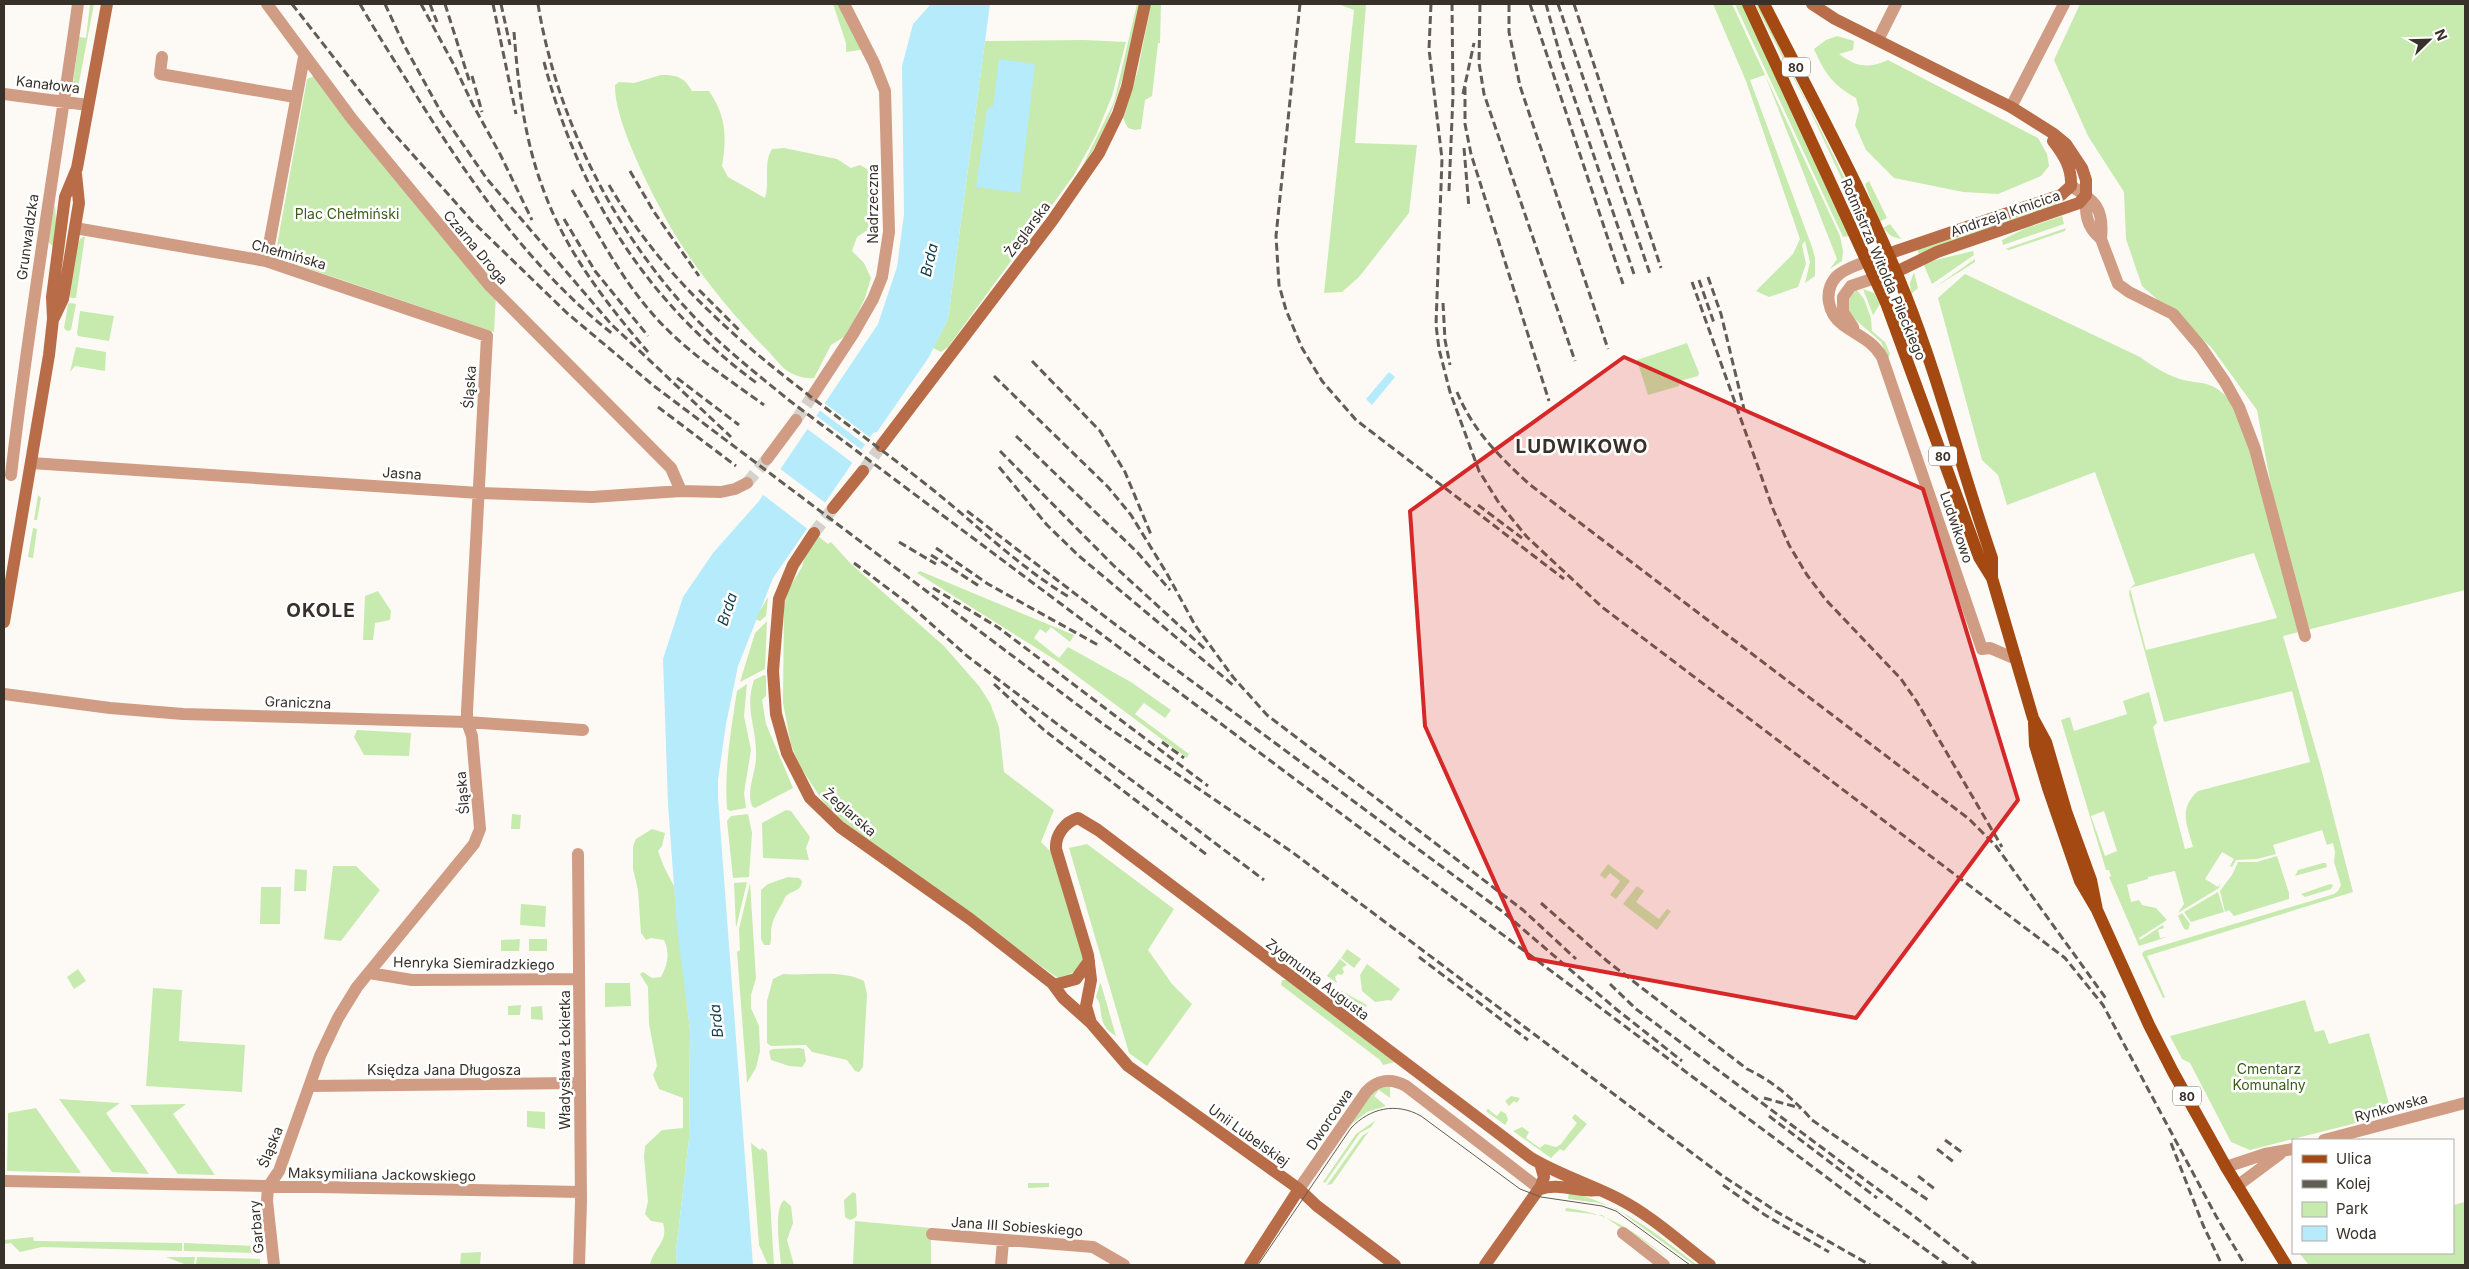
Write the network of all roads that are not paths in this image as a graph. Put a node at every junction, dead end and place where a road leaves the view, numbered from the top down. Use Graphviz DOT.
graph roads {
  1 [pos="78,4"];
  2 [pos="107,4"];
  3 [pos="267,4"];
  4 [pos="844,4"];
  5 [pos="1145,4"];
  6 [pos="1748,4"];
  7 [pos="1764,4"];
  8 [pos="1812,4"];
  9 [pos="1896,4"];
  10 [pos="2064,4"];
  11 [pos="1878,40"];
  12 [pos="304,56"];
  13 [pos="162,57"];
  14 [pos="4,94"];
  15 [pos="295,97"];
  16 [pos="64,101"];
  17 [pos="88,105"];
  18 [pos="2012,107"];
  19 [pos="2039,124"];
  20 [pos="76,172"];
  21 [pos="2071,186"];
  22 [pos="2086,195"];
  23 [pos="75,228"];
  24 [pos="1887,252"];
  25 [pos="1867,260"];
  26 [pos="266,261"];
  27 [pos="1896,272"];
  28 [pos="1875,278"];
  29 [pos="53,319"];
  30 [pos="1858,333"];
  31 [pos="488,336"];
  32 [pos="813,395"];
  33 [pos="796,420"];
  34 [pos="881,446"];
  35 [pos="767,459"];
  36 [pos="32,463"];
  37 [pos="863,470"];
  38 [pos="7,475"];
  39 [pos="29,479"];
  40 [pos="747,483"];
  41 [pos="681,490"];
  42 [pos="479,493"];
  43 [pos="833,508"];
  44 [pos="814,533"];
  45 [pos="9,567"];
  46 [pos="1992,578"];
  47 [pos="4,622"];
  48 [pos="2304,636"];
  49 [pos="2016,659"];
  50 [pos="8,695"];
  51 [pos="467,722"];
  52 [pos="583,730"];
  53 [pos="578,854"];
  54 [pos="1089,961"];
  55 [pos="369,973"];
  56 [pos="579,979"];
  57 [pos="1054,985"];
  58 [pos="1091,1023"];
  59 [pos="578,1083"];
  60 [pos="310,1086"];
  61 [pos="2465,1103"];
  62 [pos="2328,1139"];
  63 [pos="2287,1151"];
  64 [pos="1540,1163"];
  65 [pos="2226,1167"];
  66 [pos="4,1181"];
  67 [pos="2237,1186"];
  68 [pos="268,1187"];
  69 [pos="1540,1189"];
  70 [pos="1299,1190"];
  71 [pos="1598,1190"];
  72 [pos="580,1192"];
  73 [pos="1623,1233"];
  74 [pos="932,1234"];
  75 [pos="1003,1240"];
  76 [pos="274,1265"];
  77 [pos="579,1265"];
  78 [pos="1001,1265"];
  79 [pos="1124,1265"];
  80 [pos="1250,1265"];
  81 [pos="1396,1265"];
  82 [pos="1485,1265"];
  83 [pos="1664,1265"];
  84 [pos="1710,1265"];
  85 [pos="2286,1265"];
  1 -- 16 [label="street, Grunwaldzka"];
  2 -- 17 [label="street"];
  3 -- 12 [label="street, Czarna Droga"];
  4 -- 32 [label="street, Nadrzeczna"];
  5 -- 34 [label="street, Żeglarska"];
  6 -- 25 [label="main road, Rotmistrza Witolda Pileckiego / 80"];
  7 -- 24 [label="main road, Rotmistrza Witolda Pileckiego / 80"];
  8 -- 11 [label="street, Andrzeja Kmicica"];
  9 -- 11 [label="street"];
  10 -- 18 [label="street"];
  11 -- 18 [label="street, Andrzeja Kmicica"];
  12 -- 15 [label="street"];
  12 -- 41 [label="street, Czarna Droga"];
  13 -- 15 [label="street"];
  14 -- 16 [label="street, Kanałowa"];
  15 -- 26 [label="street"];
  16 -- 17 [label="street, Kanałowa"];
  16 -- 38 [label="street, Grunwaldzka"];
  17 -- 20 [label="street"];
  18 -- 19 [label="street, Andrzeja Kmicica"];
  19 -- 21 [label="street, Andrzeja Kmicica"];
  19 -- 22 [label="street, Andrzeja Kmicica"];
  20 -- 23 [label="street"];
  20 -- 29 [label="street"];
  21 -- 22 [label="street"];
  21 -- 24 [label="street, Andrzeja Kmicica"];
  22 -- 27 [label="street, Andrzeja Kmicica"];
  22 -- 48 [label="street"];
  23 -- 26 [label="street, Chełmińska"];
  23 -- 29 [label="street"];
  24 -- 25 [label="street, Andrzeja Kmicica"];
  24 -- 27 [label="main road, Rotmistrza Witolda Pileckiego / 80"];
  25 -- 28 [label="main road, Rotmistrza Witolda Pileckiego / 80"];
  25 -- 30 [label="street, Ludwikowo"];
  26 -- 31 [label="street, Chełmińska"];
  27 -- 28 [label="street, Andrzeja Kmicica"];
  27 -- 46 [label="main road, Rotmistrza Witolda Pileckiego / 80"];
  28 -- 30 [label="street, Ludwikowo"];
  28 -- 46 [label="main road, Rotmistrza Witolda Pileckiego / 80"];
  29 -- 36 [label="street"];
  30 -- 49 [label="street, Ludwikowo"];
  31 -- 42 [label="street, Śląska"];
  33 -- 35 [label="street"];
  36 -- 39 [label="street"];
  36 -- 42 [label="street, Jasna"];
  37 -- 43 [label="street"];
  38 -- 39 [label="street"];
  39 -- 45 [label="street"];
  40 -- 41 [label="street, Jasna"];
  41 -- 42 [label="street, Jasna"];
  42 -- 51 [label="street, Śląska"];
  44 -- 57 [label="street, Żeglarska"];
  45 -- 47 [label="street"];
  46 -- 49 [label="main road, Rotmistrza Witolda Pileckiego / 80"];
  49 -- 65 [label="main road, Rotmistrza Witolda Pileckiego / 80"];
  50 -- 51 [label="street, Graniczna"];
  51 -- 52 [label="street, Graniczna"];
  51 -- 55 [label="street, Śląska"];
  53 -- 56 [label="street, Władysława Łokietka"];
  54 -- 57 [label="street"];
  54 -- 58 [label="street"];
  54 -- 64 [label="street, Zygmunta Augusta"];
  55 -- 56 [label="street, Henryka Siemiradzkiego"];
  55 -- 60 [label="street, Śląska"];
  56 -- 59 [label="street, Władysława Łokietka"];
  57 -- 58 [label="street, Żeglarska"];
  58 -- 70 [label="street, Unii Lubelskiej"];
  59 -- 60 [label="street, Księdza Jana Długosza"];
  59 -- 72 [label="street, Władysława Łokietka"];
  60 -- 68 [label="street, Śląska"];
  61 -- 62 [label="street, Rynkowska"];
  63 -- 65 [label="street"];
  63 -- 67 [label="street"];
  64 -- 69 [label="street"];
  64 -- 71 [label="street, Zygmunta Augusta"];
  65 -- 67 [label="main road, Rotmistrza Witolda Pileckiego / 80"];
  66 -- 68 [label="street, Maksymiliana Jackowskiego"];
  67 -- 85 [label="main road, Rotmistrza Witolda Pileckiego / 80"];
  68 -- 72 [label="street, Maksymiliana Jackowskiego"];
  68 -- 76 [label="street, Garbary"];
  69 -- 70 [label="street, Dworcowa"];
  69 -- 71 [label="street, Zygmunta Augusta"];
  69 -- 82 [label="street"];
  70 -- 80 [label="street, Dworcowa"];
  70 -- 81 [label="street, Unii Lubelskiej"];
  71 -- 84 [label="street, Zygmunta Augusta"];
  72 -- 77 [label="street, Władysława Łokietka"];
  73 -- 83 [label="street"];
  74 -- 75 [label="street, Jana III Sobieskiego"];
  75 -- 78 [label="street"];
  75 -- 79 [label="street, Jana III Sobieskiego"];
}
